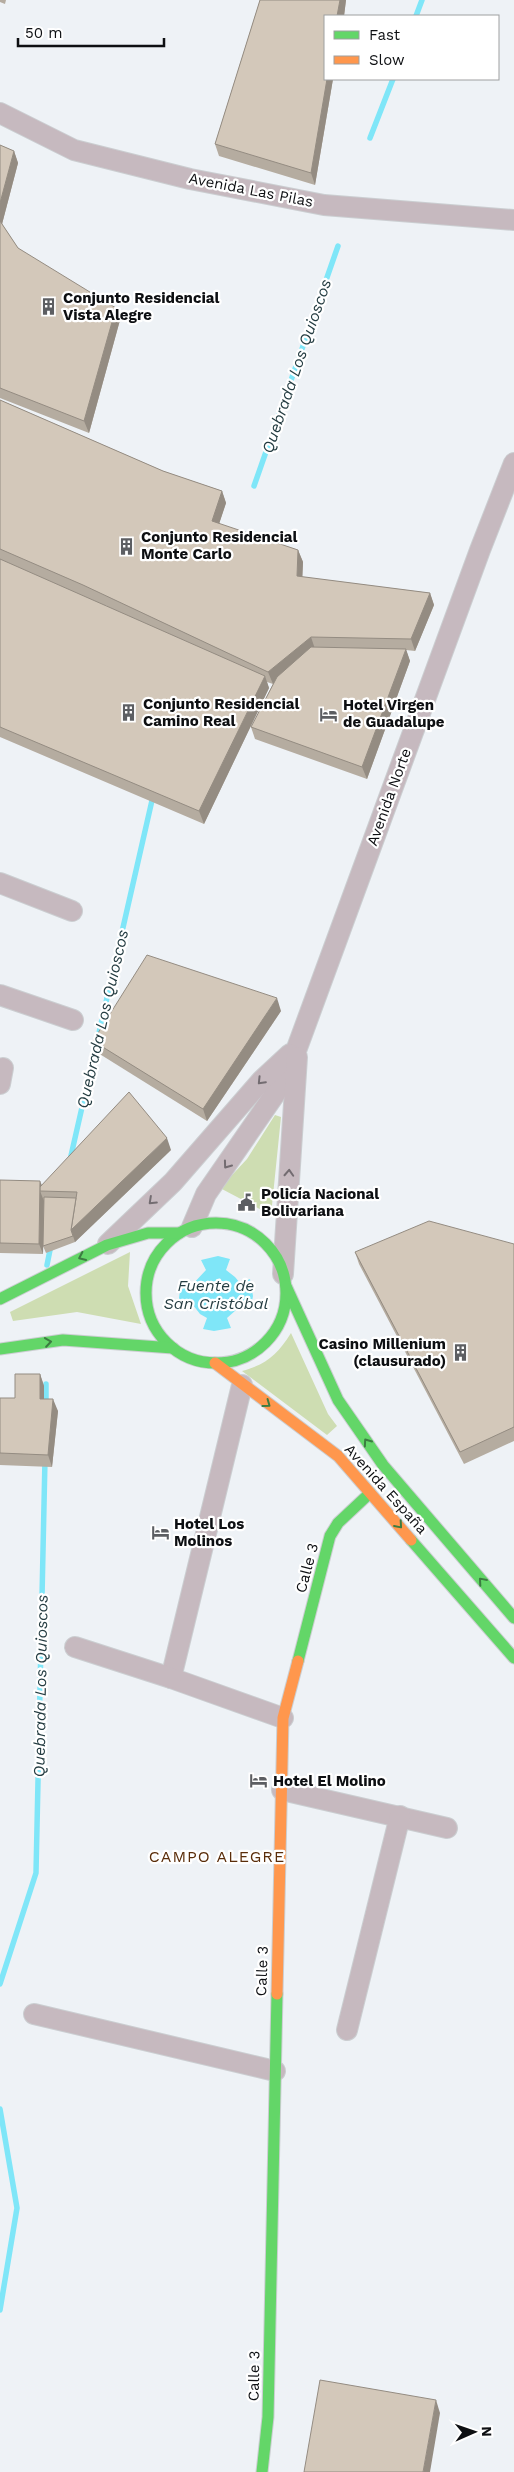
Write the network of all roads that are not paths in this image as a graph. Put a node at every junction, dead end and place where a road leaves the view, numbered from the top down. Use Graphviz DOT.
graph roads {
  1 [pos="0,113"];
  2 [pos="514,220"];
  3 [pos="514,463"];
  4 [pos="0,883"];
  5 [pos="72,911"];
  6 [pos="0,995"];
  7 [pos="73,1020"];
  8 [pos="297,1048"];
  9 [pos="185,1230"];
  10 [pos="107,1245"];
  11 [pos="284,1279"];
  12 [pos="0,1299"];
  13 [pos="173,1348"];
  14 [pos="0,1349"];
  15 [pos="215,1363"];
  16 [pos="242,1385"];
  17 [pos="370,1493"];
  18 [pos="514,1618"];
  19 [pos="75,1647"];
  20 [pos="514,1658"];
  21 [pos="171,1678"];
  22 [pos="283,1718"];
  23 [pos="282,1790"];
  24 [pos="400,1816"];
  25 [pos="447,1828"];
  26 [pos="34,2014"];
  27 [pos="347,2030"];
  28 [pos="275,2071"];
  29 [pos="262,2472"];
  1 -- 2 [label="street, Avenida Las Pilas"];
  3 -- 8 [label="street, Avenida Norte"];
  4 -- 5 [label="street"];
  6 -- 7 [label="street"];
  8 -- 9 [label="street, Avenida Norte, one-way"];
  8 -- 10 [label="street, one-way"];
  11 -- 8 [label="street, Avenida Norte, one-way"];
  9 -- 10 [label="main road"];
  9 -- 11 [label="main road"];
  9 -- 13 [label="main road"];
  10 -- 12 [label="main road, one-way"];
  11 -- 15 [label="main road"];
  18 -- 11 [label="main road, Avenida España, one-way"];
  14 -- 13 [label="main road, one-way"];
  13 -- 15 [label="main road"];
  15 -- 16 [label="main road, Avenida España"];
  16 -- 17 [label="main road, Avenida España, one-way"];
  16 -- 21 [label="street"];
  17 -- 20 [label="main road, Avenida España, one-way"];
  17 -- 22 [label="main road, Calle 3"];
  19 -- 21 [label="street"];
  21 -- 22 [label="street"];
  22 -- 23 [label="main road, Calle 3"];
  23 -- 24 [label="street"];
  23 -- 28 [label="main road, Calle 3"];
  24 -- 25 [label="street"];
  24 -- 27 [label="street"];
  26 -- 28 [label="street"];
  28 -- 29 [label="main road, Calle 3"];
}
